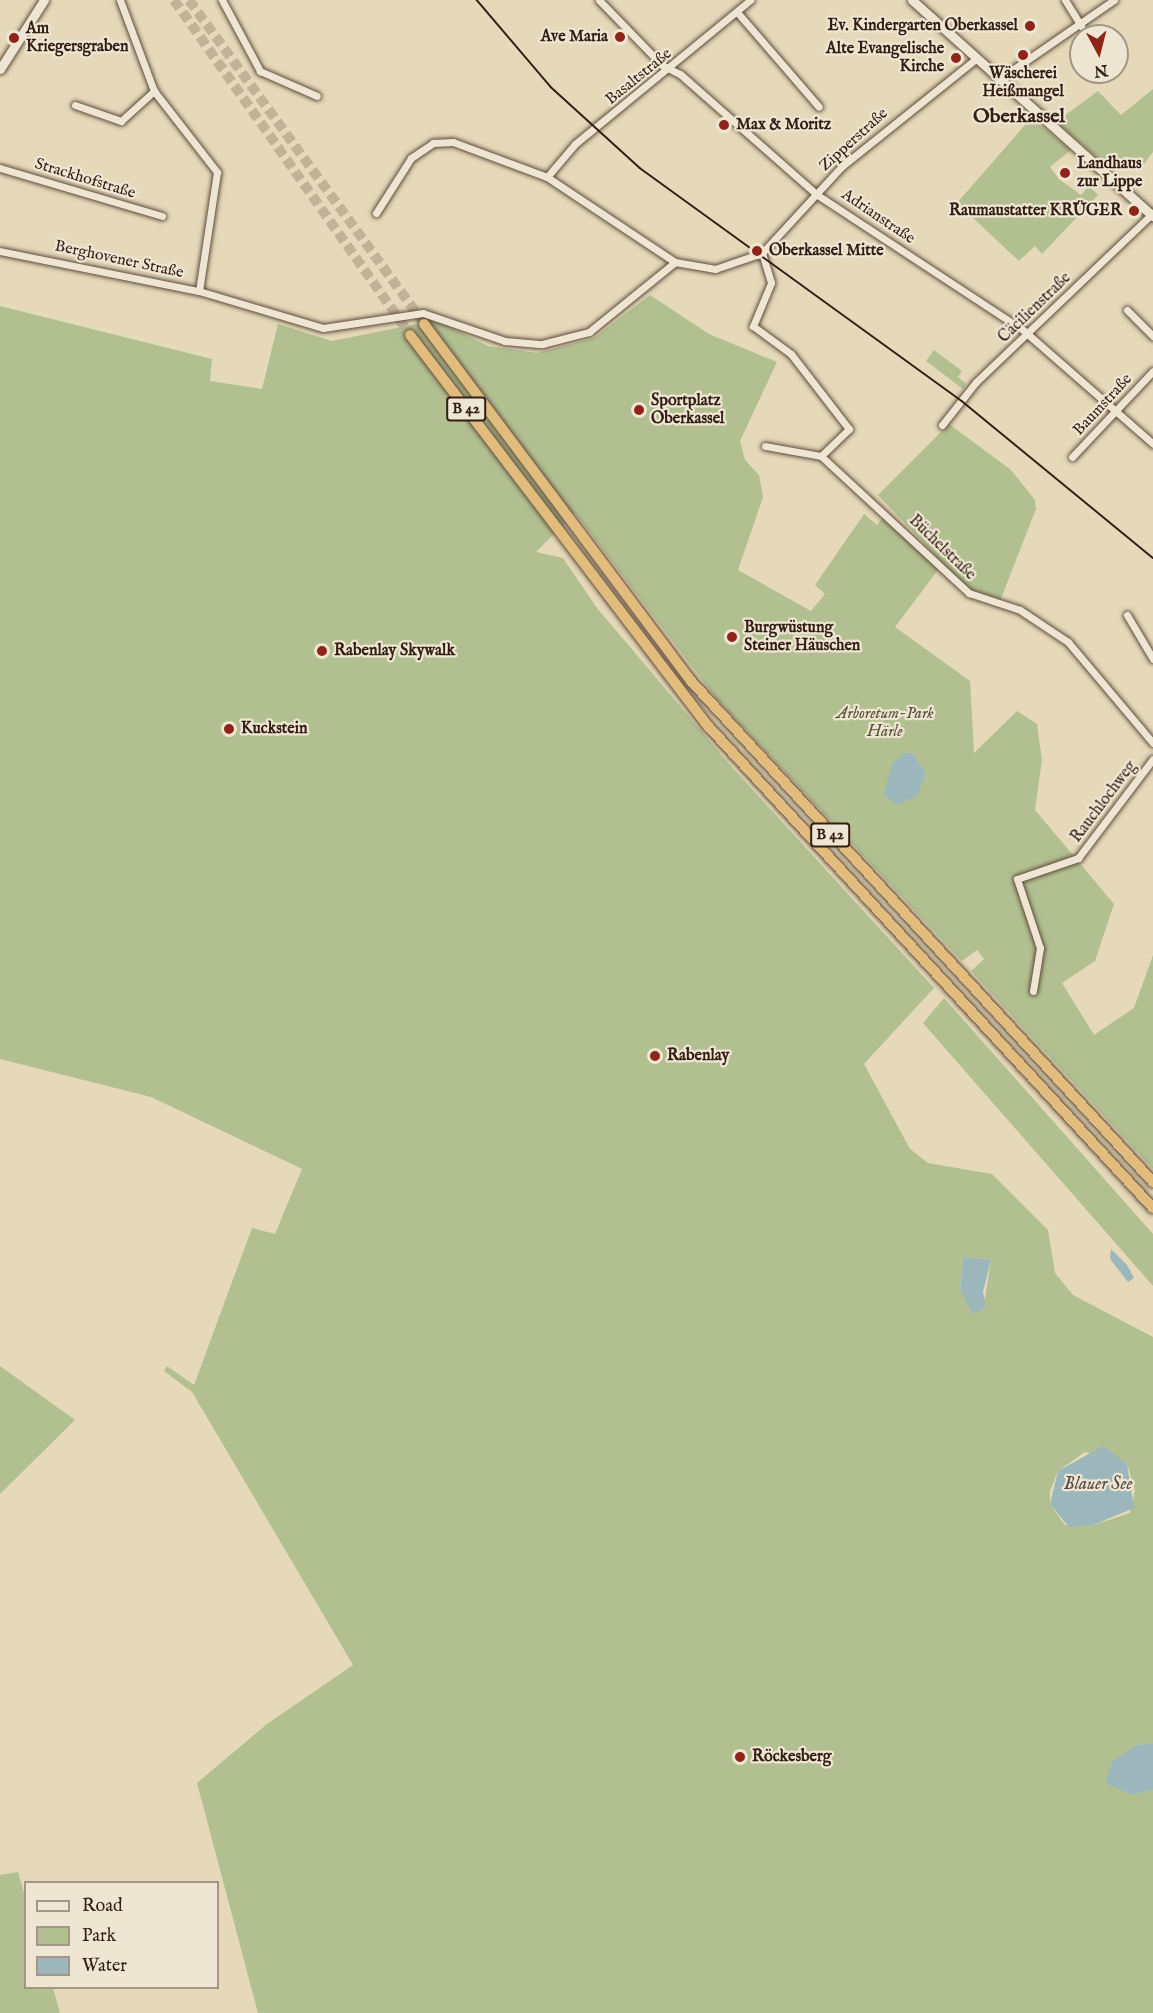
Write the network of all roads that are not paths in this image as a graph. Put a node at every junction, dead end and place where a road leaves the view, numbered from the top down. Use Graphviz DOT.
graph roads {
  1 [pos="44,0"];
  2 [pos="120,0"];
  3 [pos="222,0"];
  4 [pos="599,0"];
  5 [pos="750,0"];
  6 [pos="912,0"];
  7 [pos="1065,0"];
  8 [pos="1114,0"];
  9 [pos="737,12"];
  10 [pos="1080,24"];
  11 [pos="1084,24"];
  12 [pos="1069,34"];
  13 [pos="976,59"];
  14 [pos="0,69"];
  15 [pos="671,69"];
  16 [pos="998,80"];
  17 [pos="154,91"];
  18 [pos="317,96"];
  19 [pos="75,105"];
  20 [pos="819,107"];
  21 [pos="0,168"];
  22 [pos="547,177"];
  23 [pos="816,194"];
  24 [pos="376,213"];
  25 [pos="1152,214"];
  26 [pos="162,216"];
  27 [pos="0,251"];
  28 [pos="762,253"];
  29 [pos="675,262"];
  30 [pos="199,291"];
  31 [pos="1127,310"];
  32 [pos="424,324"];
  33 [pos="410,334"];
  34 [pos="1028,336"];
  35 [pos="1153,336"];
  36 [pos="1153,371"];
  37 [pos="1114,412"];
  38 [pos="942,424"];
  39 [pos="1153,444"];
  40 [pos="765,446"];
  41 [pos="821,456"];
  42 [pos="1072,457"];
  43 [pos="1127,615"];
  44 [pos="1153,659"];
  45 [pos="1153,743"];
  46 [pos="1153,759"];
  47 [pos="1034,991"];
  48 [pos="1153,1182"];
  49 [pos="1153,1208"];
  1 -- 14 [label="main road"];
  2 -- 17 [label="street, Berghovener Straße"];
  3 -- 18 [label="street"];
  4 -- 15 [label="street, Adrianstraße"];
  5 -- 9 [label="street, Basaltstraße"];
  6 -- 13 [label="main road"];
  7 -- 10 [label="street"];
  8 -- 11 [label="street"];
  9 -- 15 [label="street, Basaltstraße"];
  9 -- 20 [label="street"];
  12 -- 16 [label="street"];
  13 -- 16 [label="main road"];
  13 -- 23 [label="street, Zipperstraße"];
  15 -- 22 [label="street, Basaltstraße"];
  15 -- 23 [label="street, Adrianstraße"];
  16 -- 25 [label="main road"];
  17 -- 19 [label="street"];
  17 -- 30 [label="street, Berghovener Straße"];
  21 -- 26 [label="street, Strackhofstraße"];
  22 -- 24 [label="street"];
  22 -- 29 [label="street"];
  23 -- 28 [label="street, Zipperstraße"];
  23 -- 34 [label="street, Adrianstraße"];
  25 -- 34 [label="street, Cäcilienstraße"];
  27 -- 30 [label="street, Berghovener Straße"];
  28 -- 29 [label="street"];
  28 -- 41 [label="street"];
  29 -- 30 [label="street"];
  31 -- 35 [label="street"];
  32 -- 48 [label="highway, B 42"];
  33 -- 49 [label="highway, B 42"];
  34 -- 37 [label="street, Adrianstraße"];
  34 -- 38 [label="street, Cäcilienstraße"];
  36 -- 37 [label="street, Baumstraße"];
  37 -- 39 [label="street, Adrianstraße"];
  37 -- 42 [label="street, Baumstraße"];
  40 -- 41 [label="street"];
  41 -- 45 [label="street, Büchelstraße"];
  43 -- 44 [label="street"];
  46 -- 47 [label="street, Rauchlochweg"];
}
